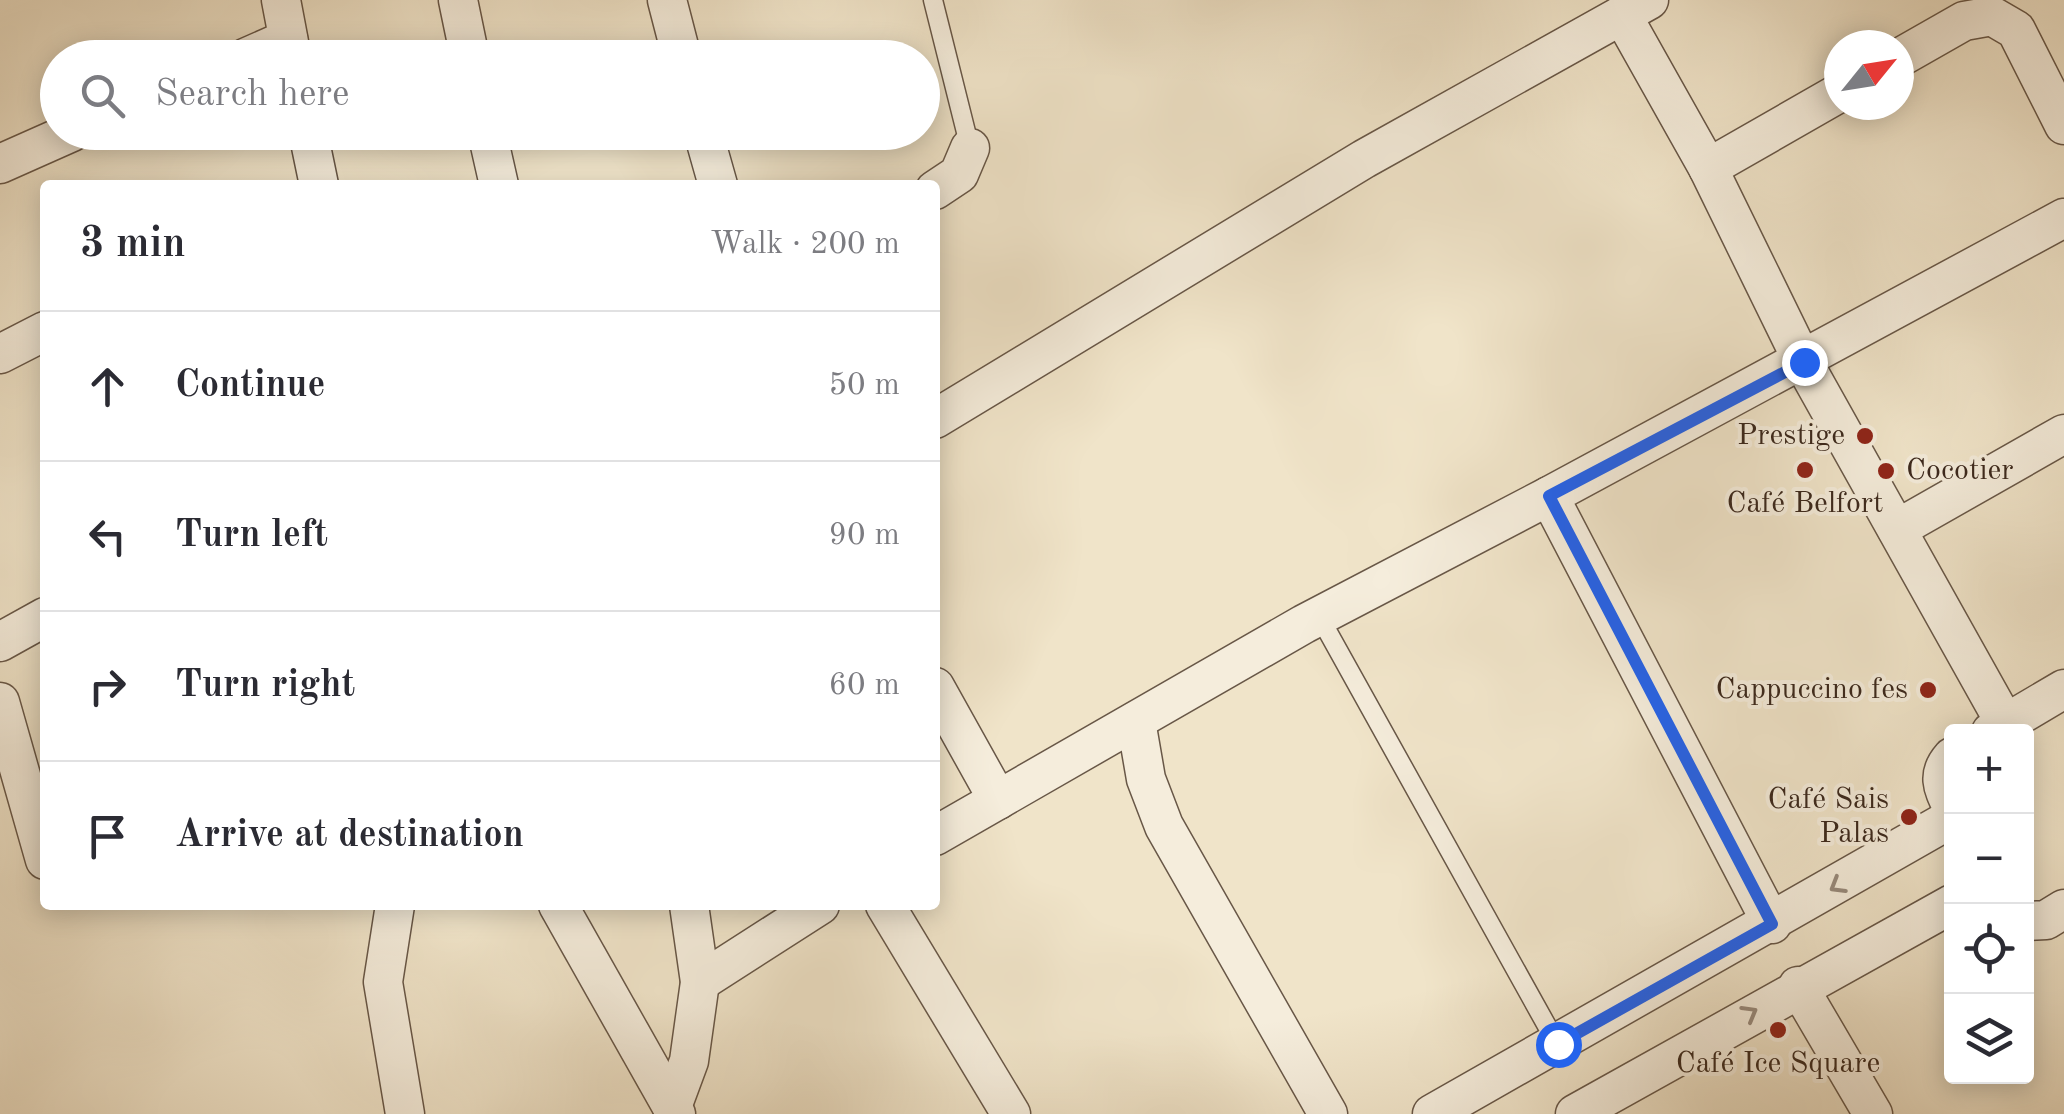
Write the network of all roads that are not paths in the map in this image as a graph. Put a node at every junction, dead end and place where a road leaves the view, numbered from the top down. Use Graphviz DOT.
graph roads {
  1 [pos="281,0"];
  2 [pos="458,0"];
  3 [pos="667,0"];
  4 [pos="933,0"];
  5 [pos="1635,8"];
  6 [pos="288,40"];
  7 [pos="466,40"];
  8 [pos="677,40"];
  9 [pos="1914,49"];
  10 [pos="1824,101"];
  11 [pos="2064,125"];
  12 [pos="40,146"];
  13 [pos="970,148"];
  14 [pos="312,150"];
  15 [pos="491,150"];
  16 [pos="708,150"];
  17 [pos="0,164"];
  18 [pos="1708,168"];
  19 [pos="319,180"];
  20 [pos="497,180"];
  21 [pos="717,180"];
  22 [pos="940,187"];
  23 [pos="2064,218"];
  24 [pos="40,334"];
  25 [pos="0,354"];
  26 [pos="1804,362"];
  27 [pos="940,415"];
  28 [pos="2064,434"];
  29 [pos="1549,496"];
  30 [pos="1896,529"];
  31 [pos="1319,616"];
  32 [pos="40,620"];
  33 [pos="0,642"];
  34 [pos="2064,689"];
  35 [pos="940,697"];
  36 [pos="0,702"];
  37 [pos="1136,721"];
  38 [pos="1996,724"];
  39 [pos="2003,724"];
  40 [pos="998,800"];
  41 [pos="1944,823"];
  42 [pos="940,833"];
  43 [pos="40,842"];
  44 [pos="1944,908"];
  45 [pos="2064,909"];
  46 [pos="393,910"];
  47 [pos="561,910"];
  48 [pos="690,910"];
  49 [pos="812,910"];
  50 [pos="888,910"];
  51 [pos="2034,921"];
  52 [pos="1772,924"];
  53 [pos="700,982"];
  54 [pos="1798,986"];
  55 [pos="1558,1044"];
  56 [pos="674,1110"];
  57 [pos="1591,1110"];
  58 [pos="405,1114"];
  59 [pos="1011,1114"];
  60 [pos="1328,1114"];
  61 [pos="1432,1114"];
  62 [pos="1872,1114"];
  1 -- 6 [label="street"];
  2 -- 7 [label="street"];
  3 -- 8 [label="street"];
  4 -- 13 [label="lane"];
  5 -- 18 [label="street"];
  5 -- 27 [label="street"];
  9 -- 11 [label="street"];
  10 -- 18 [label="street"];
  12 -- 17 [label="street"];
  13 -- 22 [label="street"];
  14 -- 19 [label="street"];
  15 -- 20 [label="street"];
  16 -- 21 [label="street"];
  18 -- 26 [label="street"];
  23 -- 26 [label="street"];
  24 -- 25 [label="street"];
  26 -- 29 [label="street"];
  26 -- 30 [label="street"];
  28 -- 30 [label="street"];
  29 -- 31 [label="street"];
  29 -- 52 [label="street"];
  30 -- 38 [label="street"];
  31 -- 37 [label="street"];
  31 -- 55 [label="lane"];
  32 -- 33 [label="street"];
  34 -- 39 [label="street"];
  35 -- 40 [label="street"];
  36 -- 43 [label="street"];
  37 -- 40 [label="street"];
  37 -- 60 [label="street"];
  40 -- 42 [label="street"];
  41 -- 52 [label="street, one-way"];
  44 -- 54 [label="street"];
  45 -- 51 [label="street"];
  46 -- 58 [label="street"];
  47 -- 56 [label="street"];
  48 -- 53 [label="street"];
  49 -- 53 [label="street"];
  50 -- 59 [label="street"];
  52 -- 55 [label="street"];
  53 -- 56 [label="street"];
  57 -- 54 [label="street, one-way"];
  54 -- 62 [label="street"];
  55 -- 61 [label="street"];
}
